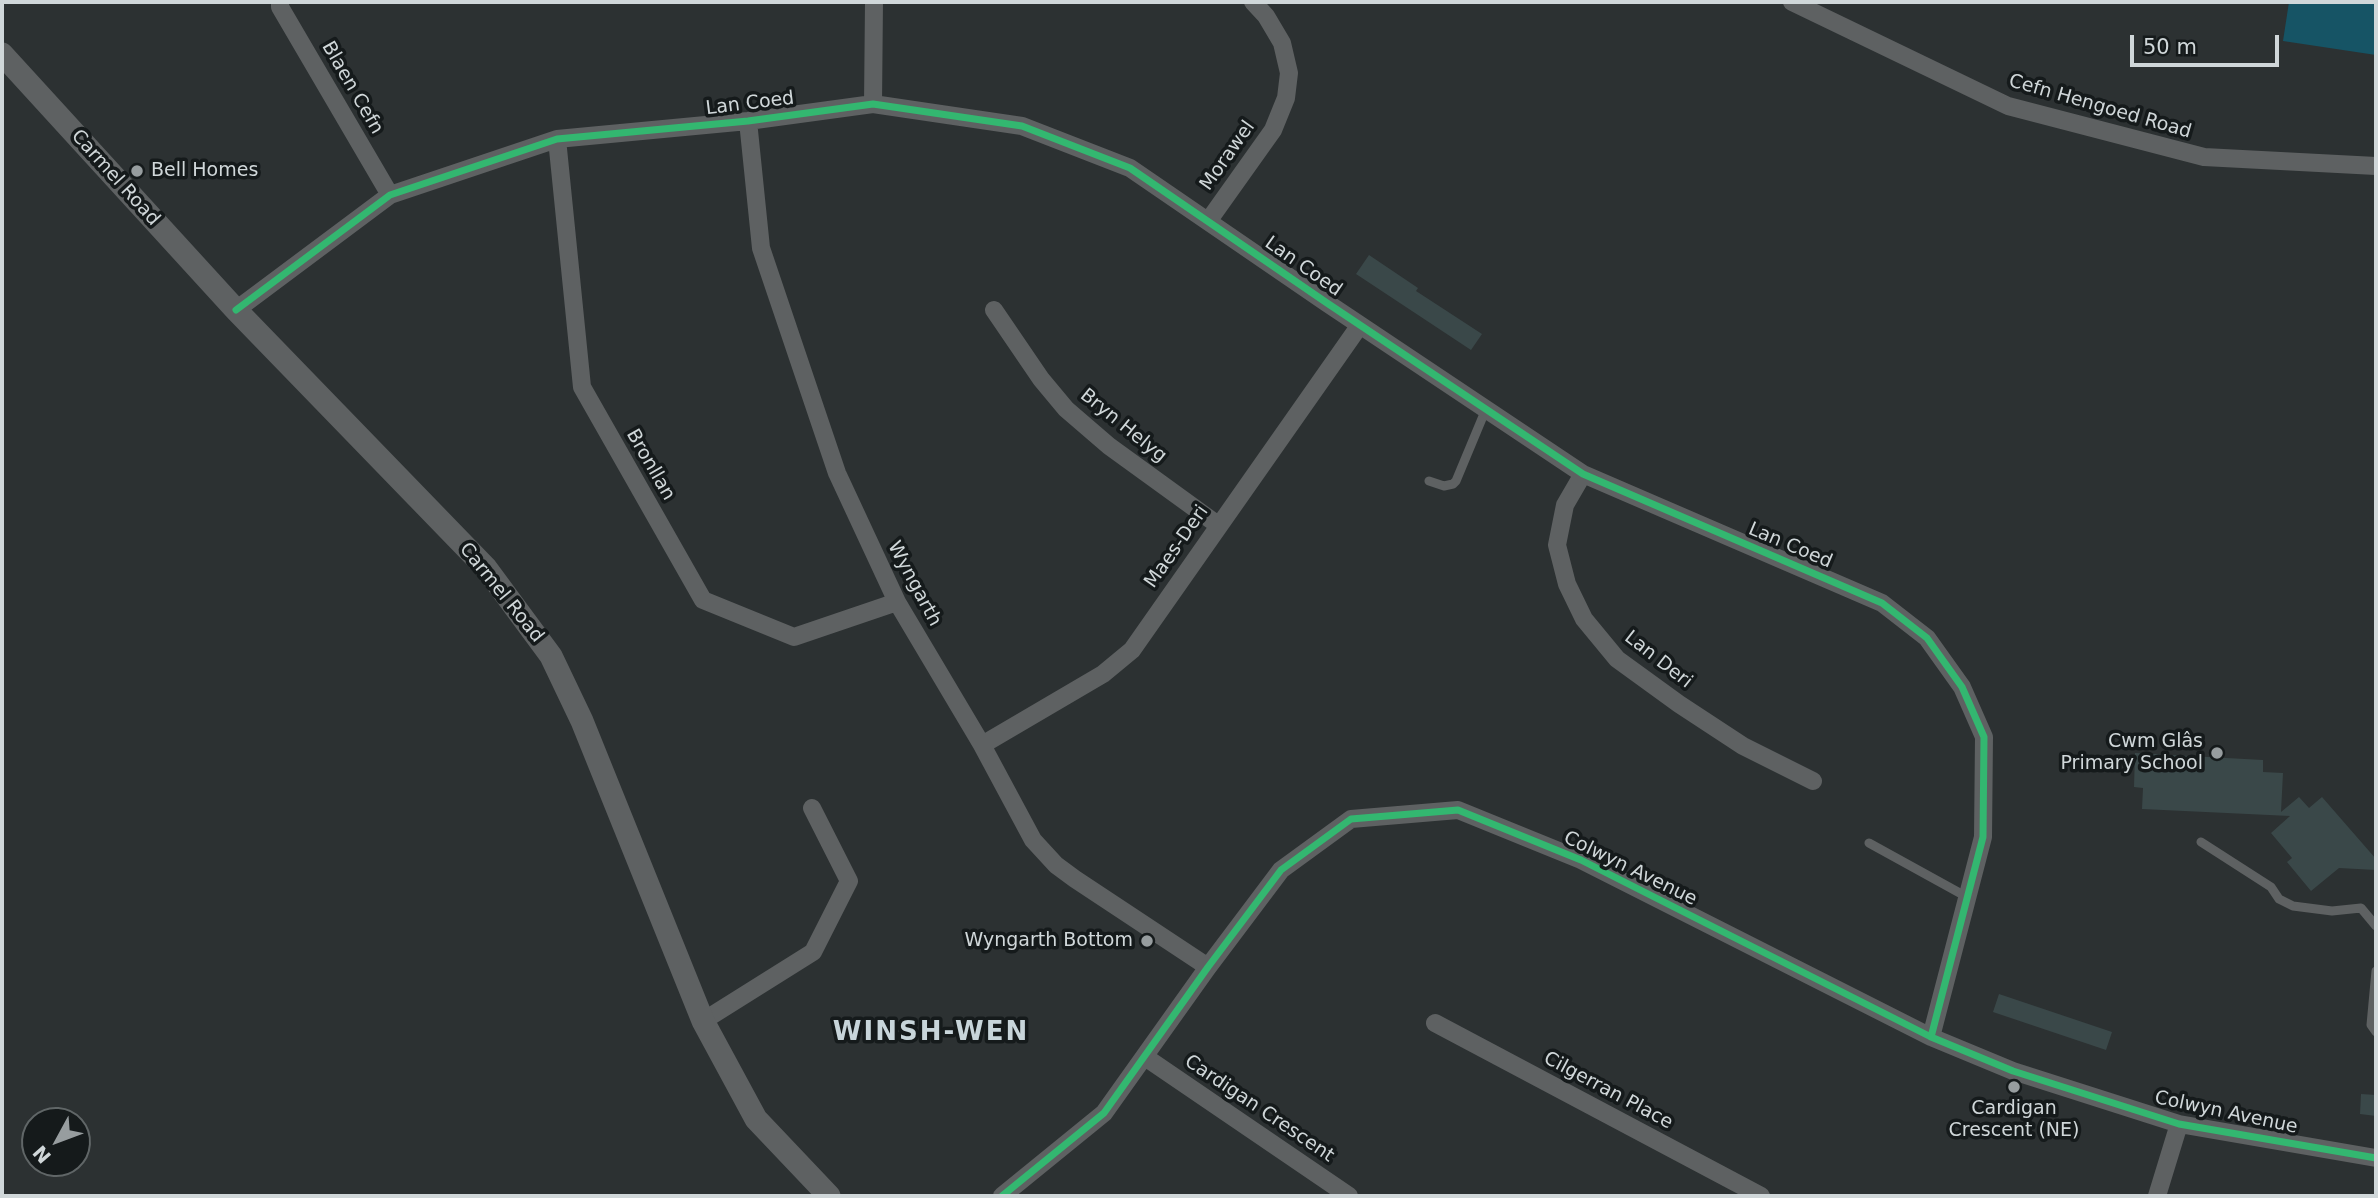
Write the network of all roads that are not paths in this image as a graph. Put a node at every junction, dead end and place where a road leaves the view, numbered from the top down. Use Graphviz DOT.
graph roads {
  1 [pos="280,2"];
  2 [pos="874,2"];
  3 [pos="1253,2"];
  4 [pos="1792,2"];
  5 [pos="2,54"];
  6 [pos="873,104"];
  7 [pos="748,121"];
  8 [pos="556,139"];
  9 [pos="2376,166"];
  10 [pos="390,195"];
  11 [pos="1209,220"];
  12 [pos="236,310"];
  13 [pos="994,310"];
  14 [pos="1360,325"];
  15 [pos="1486,409"];
  16 [pos="1583,474"];
  17 [pos="1429,481"];
  18 [pos="1218,525"];
  19 [pos="897,602"];
  20 [pos="982,745"];
  21 [pos="1814,781"];
  22 [pos="812,807"];
  23 [pos="1869,842"];
  24 [pos="2201,842"];
  25 [pos="1968,897"];
  26 [pos="2376,926"];
  27 [pos="1208,967"];
  28 [pos="2376,971"];
  29 [pos="703,1021"];
  30 [pos="1435,1023"];
  31 [pos="2376,1032"];
  32 [pos="1931,1037"];
  33 [pos="1145,1057"];
  34 [pos="2179,1124"];
  35 [pos="2376,1158"];
  36 [pos="829,1196"];
  37 [pos="1002,1196"];
  38 [pos="1349,1196"];
  39 [pos="1761,1196"];
  40 [pos="2157,1196"];
  1 -- 10 [label="street, Blaen Cefn"];
  2 -- 6 [label="street"];
  3 -- 11 [label="street, Morawel"];
  4 -- 9 [label="street, Cefn Hengoed Road"];
  5 -- 12 [label="street, Carmel Road"];
  6 -- 7 [label="street, Lan Coed"];
  6 -- 11 [label="street, Lan Coed"];
  7 -- 8 [label="street, Lan Coed"];
  7 -- 19 [label="street, Wyngarth"];
  8 -- 10 [label="street, Lan Coed"];
  8 -- 19 [label="street, Bronllan"];
  10 -- 12 [label="street, Lan Coed"];
  11 -- 14 [label="street, Lan Coed"];
  12 -- 29 [label="street, Carmel Road"];
  13 -- 18 [label="street, Bryn Helyg"];
  14 -- 15 [label="street, Lan Coed"];
  14 -- 18 [label="street, Maes-Deri"];
  15 -- 16 [label="street, Lan Coed"];
  15 -- 17 [label="lane"];
  16 -- 21 [label="street, Lan Deri"];
  16 -- 25 [label="street, Lan Coed"];
  18 -- 20 [label="street, Maes-Deri"];
  19 -- 20 [label="street, Wyngarth"];
  20 -- 27 [label="street, Wyngarth"];
  22 -- 29 [label="street"];
  23 -- 25 [label="lane"];
  24 -- 26 [label="lane"];
  25 -- 32 [label="street, Lan Coed"];
  27 -- 32 [label="street, Colwyn Avenue"];
  27 -- 33 [label="street, Colwyn Avenue"];
  28 -- 31 [label="lane"];
  29 -- 36 [label="street, Carmel Road"];
  30 -- 39 [label="street, Cilgerran Place"];
  32 -- 34 [label="street, Colwyn Avenue"];
  33 -- 37 [label="street, Colwyn Avenue"];
  33 -- 38 [label="street, Cardigan Crescent"];
  34 -- 35 [label="street, Colwyn Avenue"];
  34 -- 40 [label="street"];
}
